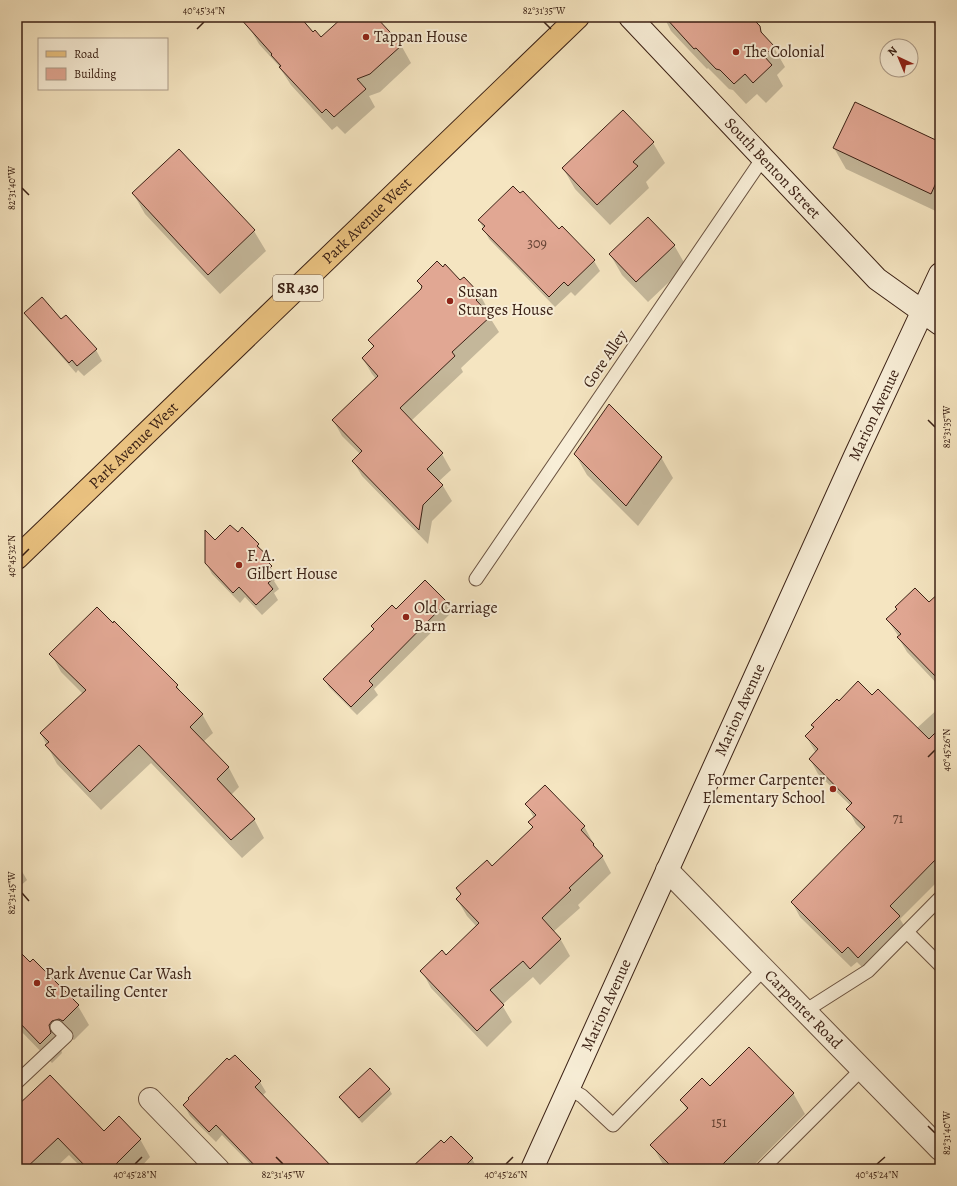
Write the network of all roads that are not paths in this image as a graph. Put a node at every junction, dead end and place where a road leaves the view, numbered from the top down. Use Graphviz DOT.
graph roads {
  1 [pos="578,17"];
  2 [pos="630,17"];
  3 [pos="763,158"];
  4 [pos="940,274"];
  5 [pos="931,318"];
  6 [pos="17,558"];
  7 [pos="476,579"];
  8 [pos="667,870"];
  9 [pos="940,898"];
  10 [pos="907,932"];
  11 [pos="940,965"];
  12 [pos="764,969"];
  13 [pos="805,1011"];
  14 [pos="57,1027"];
  15 [pos="862,1070"];
  16 [pos="17,1082"];
  17 [pos="568,1088"];
  18 [pos="150,1099"];
  19 [pos="940,1149"];
  20 [pos="218,1169"];
  21 [pos="532,1169"];
  22 [pos="762,1169"];
  1 -- 6 [label="main road, Park Avenue West / SR 430"];
  2 -- 3 [label="street, South Benton Street"];
  3 -- 5 [label="street, South Benton Street"];
  3 -- 7 [label="lane, Gore Alley"];
  4 -- 5 [label="street, Marion Avenue"];
  5 -- 8 [label="street, Marion Avenue"];
  8 -- 12 [label="street, Carpenter Road"];
  8 -- 17 [label="street, Marion Avenue"];
  9 -- 10 [label="lane"];
  10 -- 11 [label="lane"];
  10 -- 13 [label="lane"];
  12 -- 13 [label="street, Carpenter Road"];
  12 -- 17 [label="lane"];
  13 -- 15 [label="street, Carpenter Road"];
  14 -- 16 [label="lane"];
  15 -- 19 [label="street, Carpenter Road"];
  15 -- 22 [label="lane"];
  17 -- 21 [label="street, Marion Avenue"];
  18 -- 20 [label="street"];
}
